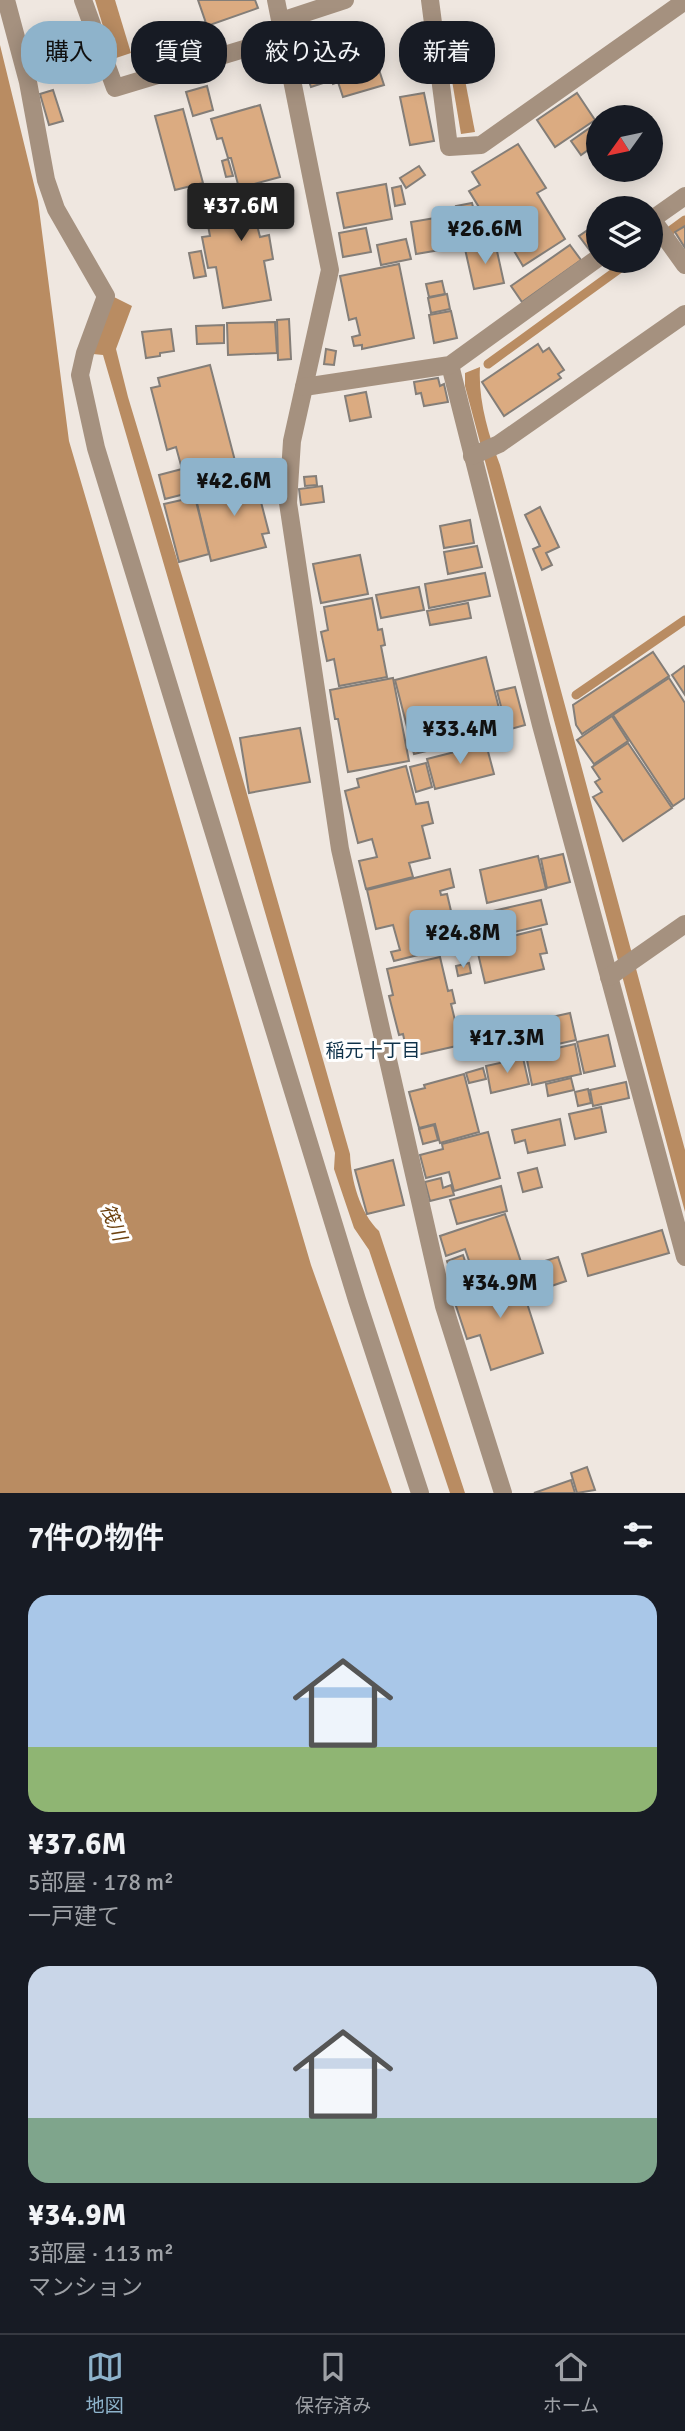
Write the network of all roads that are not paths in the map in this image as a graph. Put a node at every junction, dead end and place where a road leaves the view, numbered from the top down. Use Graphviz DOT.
graph roads {
  1 [pos="6,0"];
  2 [pos="83,0"];
  3 [pos="276,0"];
  4 [pos="345,0"];
  5 [pos="430,0"];
  6 [pos="685,1"];
  7 [pos="280,21"];
  8 [pos="299,21"];
  9 [pos="241,43"];
  10 [pos="293,84"];
  11 [pos="685,195"];
  12 [pos="663,220"];
  13 [pos="663,235"];
  14 [pos="685,265"];
  15 [pos="586,267"];
  16 [pos="685,314"];
  17 [pos="450,365"];
  18 [pos="304,387"];
  19 [pos="476,454"];
  20 [pos="685,924"];
  21 [pos="613,974"];
  22 [pos="685,1258"];
  23 [pos="420,1493"];
  24 [pos="503,1493"];
  1 -- 23 [label="street"];
  2 -- 9 [label="street"];
  3 -- 7 [label="street"];
  4 -- 8 [label="street"];
  5 -- 6 [label="street"];
  10 -- 18 [label="street"];
  11 -- 12 [label="street"];
  13 -- 14 [label="street"];
  15 -- 17 [label="street"];
  16 -- 19 [label="street"];
  17 -- 18 [label="street"];
  17 -- 19 [label="street"];
  18 -- 24 [label="street"];
  19 -- 21 [label="street"];
  20 -- 21 [label="street"];
  21 -- 22 [label="street"];
}
